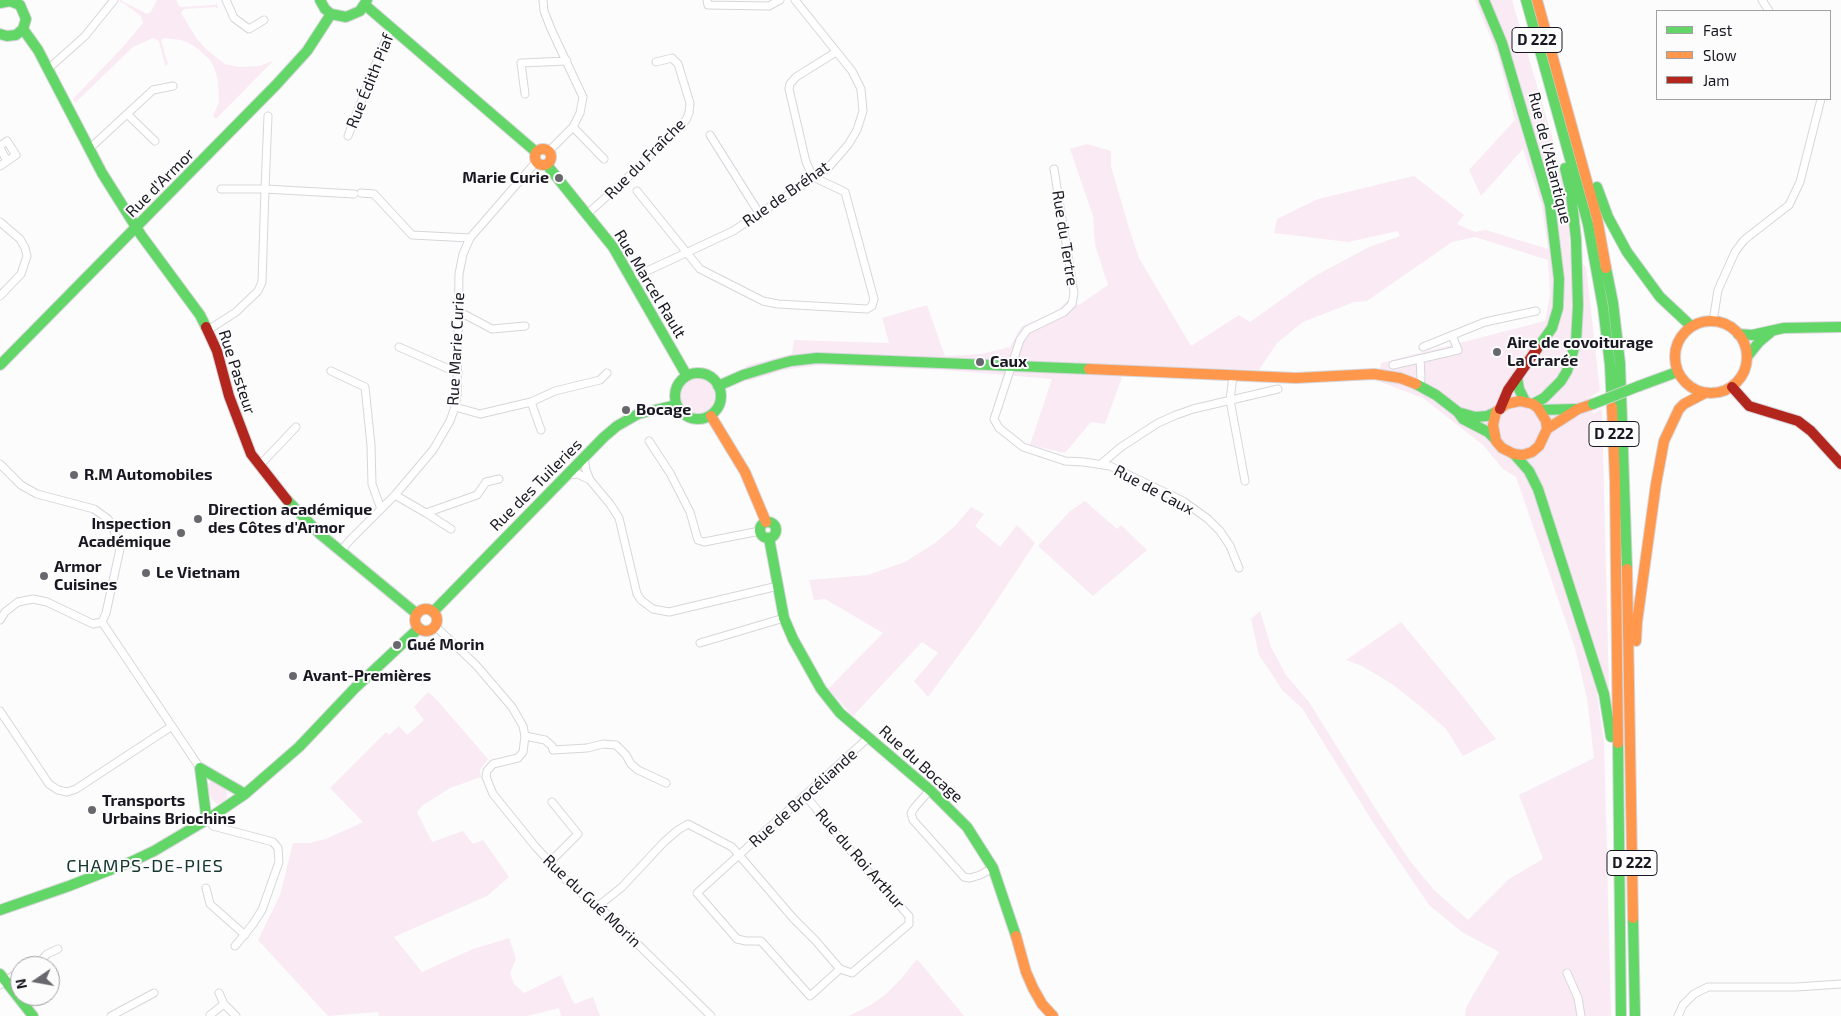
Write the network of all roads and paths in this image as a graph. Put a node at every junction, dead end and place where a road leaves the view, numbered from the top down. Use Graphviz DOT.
graph roads {
  1 [pos="114,0"];
  2 [pos="226,0"];
  3 [pos="320,0"];
  4 [pos="543,0"];
  5 [pos="707,0"];
  6 [pos="780,0"];
  7 [pos="795,0"];
  8 [pos="1484,0"];
  9 [pos="1526,0"];
  10 [pos="1537,0"];
  11 [pos="15,1"];
  12 [pos="0,2"];
  13 [pos="366,3"];
  14 [pos="331,14"];
  15 [pos="264,20"];
  16 [pos="392,27"];
  17 [pos="23,29"];
  18 [pos="2,38"];
  19 [pos="836,52"];
  20 [pos="567,61"];
  21 [pos="656,62"];
  22 [pos="48,69"];
  23 [pos="1548,80"];
  24 [pos="174,86"];
  25 [pos="525,94"];
  26 [pos="1563,94"];
  27 [pos="1821,100"];
  28 [pos="127,114"];
  29 [pos="268,116"];
  30 [pos="573,127"];
  31 [pos="710,135"];
  32 [pos="348,136"];
  33 [pos="154,141"];
  34 [pos="0,147"];
  35 [pos="88,148"];
  36 [pos="549,151"];
  37 [pos="604,159"];
  38 [pos="540,160"];
  39 [pos="7,161"];
  40 [pos="0,166"];
  41 [pos="1054,169"];
  42 [pos="813,177"];
  43 [pos="221,189"];
  44 [pos="265,189"];
  45 [pos="637,191"];
  46 [pos="759,213"];
  47 [pos="586,215"];
  48 [pos="0,222"];
  49 [pos="136,227"];
  50 [pos="470,238"];
  51 [pos="687,251"];
  52 [pos="632,278"];
  53 [pos="0,296"];
  54 [pos="458,311"];
  55 [pos="1536,311"];
  56 [pos="1712,320"];
  57 [pos="526,326"];
  58 [pos="1691,326"];
  59 [pos="1841,327"];
  60 [pos="208,330"];
  61 [pos="1774,330"];
  62 [pos="1738,334"];
  63 [pos="1452,335"];
  64 [pos="399,347"];
  65 [pos="1423,347"];
  66 [pos="1747,357"];
  67 [pos="1420,360"];
  68 [pos="0,365"];
  69 [pos="1393,365"];
  70 [pos="1010,367"];
  71 [pos="330,371"];
  72 [pos="1677,372"];
  73 [pos="458,373"];
  74 [pos="607,373"];
  75 [pos="687,376"];
  76 [pos="1233,376"];
  77 [pos="1517,377"];
  78 [pos="1420,385"];
  79 [pos="718,386"];
  80 [pos="1732,387"];
  81 [pos="1278,389"];
  82 [pos="1705,394"];
  83 [pos="1230,400"];
  84 [pos="531,402"];
  85 [pos="676,405"];
  86 [pos="1532,405"];
  87 [pos="455,407"];
  88 [pos="1578,409"];
  89 [pos="1498,411"];
  90 [pos="1458,412"];
  91 [pos="711,416"];
  92 [pos="296,428"];
  93 [pos="1547,429"];
  94 [pos="541,430"];
  95 [pos="1495,439"];
  96 [pos="649,441"];
  97 [pos="1514,454"];
  98 [pos="584,457"];
  99 [pos="0,464"];
  100 [pos="1100,464"];
  101 [pos="1841,464"];
  102 [pos="259,466"];
  103 [pos="566,475"];
  104 [pos="499,479"];
  105 [pos="590,480"];
  106 [pos="1245,481"];
  107 [pos="395,495"];
  108 [pos="381,509"];
  109 [pos="426,512"];
  110 [pos="763,527"];
  111 [pos="451,529"];
  112 [pos="341,551"];
  113 [pos="1239,568"];
  114 [pos="778,586"];
  115 [pos="434,612"];
  116 [pos="417,614"];
  117 [pos="784,618"];
  118 [pos="0,620"];
  119 [pos="102,622"];
  120 [pos="435,626"];
  121 [pos="419,628"];
  122 [pos="700,644"];
  123 [pos="0,711"];
  124 [pos="1630,711"];
  125 [pos="172,726"];
  126 [pos="525,736"];
  127 [pos="869,738"];
  128 [pos="200,768"];
  129 [pos="666,783"];
  130 [pos="930,790"];
  131 [pos="245,794"];
  132 [pos="805,795"];
  133 [pos="1617,797"];
  134 [pos="552,802"];
  135 [pos="208,819"];
  136 [pos="739,855"];
  137 [pos="549,863"];
  138 [pos="992,868"];
  139 [pos="206,888"];
  140 [pos="598,907"];
  141 [pos="0,910"];
  142 [pos="245,935"];
  143 [pos="235,946"];
  144 [pos="58,949"];
  145 [pos="46,956"];
  146 [pos="840,968"];
  147 [pos="1568,973"];
  148 [pos="2,980"];
  149 [pos="1841,984"];
  150 [pos="154,993"];
  151 [pos="220,993"];
  152 [pos="224,1004"];
  153 [pos="210,1015"];
  154 [pos="33,1016"];
  155 [pos="111,1016"];
  156 [pos="236,1016"];
  157 [pos="712,1016"];
  158 [pos="1053,1016"];
  159 [pos="1581,1016"];
  160 [pos="1620,1016"];
  161 [pos="1635,1016"];
  162 [pos="1678,1016"];
  1 -- 22 [label="street"];
  2 -- 15 [label="street"];
  3 -- 14 [label="main road"];
  4 -- 20 [label="street"];
  5 -- 6 [label="street"];
  7 -- 19 [label="street, Rue de Bréhat"];
  8 -- 77 [label="main road, Rue de l'Atlantique"];
  9 -- 23 [label="main road, D 222"];
  10 -- 26 [label="main road, D 222"];
  11 -- 12 [label="main road"];
  11 -- 17 [label="main road"];
  13 -- 14 [label="main road"];
  13 -- 16 [label="main road, Rue Marcel Rault"];
  14 -- 49 [label="main road, Rue d'Armor"];
  16 -- 32 [label="street, Rue Édith Piaf"];
  16 -- 38 [label="main road, Rue Marcel Rault"];
  17 -- 18 [label="main road"];
  17 -- 22 [label="main road, Rue Pasteur"];
  19 -- 42 [label="street, Rue de Bréhat"];
  19 -- 42 [label="street"];
  20 -- 25 [label="street"];
  20 -- 30 [label="street"];
  21 -- 47 [label="street, Rue du Fraîche"];
  22 -- 35 [label="main road, Rue Pasteur"];
  23 -- 86 [label="main road"];
  23 -- 133 [label="main road, D 222"];
  24 -- 28 [label="street"];
  26 -- 58 [label="main road"];
  26 -- 124 [label="main road, D 222"];
  27 -- 56 [label="street"];
  28 -- 33 [label="street"];
  28 -- 35 [label="street"];
  29 -- 44 [label="street"];
  30 -- 36 [label="street"];
  30 -- 37 [label="street"];
  31 -- 46 [label="street"];
  34 -- 39 [label="street"];
  34 -- 39 [label="street"];
  35 -- 49 [label="main road, Rue Pasteur"];
  36 -- 38 [label="main road"];
  38 -- 47 [label="main road, Rue Marcel Rault"];
  38 -- 50 [label="street, Rue Marie Curie"];
  39 -- 40 [label="street"];
  41 -- 70 [label="street, Rue du Tertre"];
  42 -- 46 [label="street, Rue de Bréhat"];
  42 -- 51 [label="street"];
  43 -- 44 [label="street"];
  44 -- 50 [label="street"];
  44 -- 60 [label="street"];
  45 -- 51 [label="street"];
  46 -- 51 [label="street, Rue de Bréhat"];
  47 -- 52 [label="main road, Rue Marcel Rault"];
  48 -- 53 [label="street"];
  49 -- 60 [label="main road, Rue Pasteur"];
  49 -- 68 [label="main road, Rue d'Armor"];
  50 -- 54 [label="street, Rue Marie Curie"];
  51 -- 52 [label="street, Rue de Bréhat"];
  52 -- 75 [label="main road, Rue Marcel Rault"];
  54 -- 57 [label="street"];
  54 -- 73 [label="street, Rue Marie Curie"];
  55 -- 63 [label="street"];
  56 -- 58 [label="main road"];
  56 -- 62 [label="main road"];
  58 -- 72 [label="main road"];
  59 -- 61 [label="main road"];
  60 -- 102 [label="main road, Rue Pasteur"];
  61 -- 62 [label="main road"];
  61 -- 66 [label="main road"];
  62 -- 66 [label="main road"];
  63 -- 65 [label="street"];
  63 -- 67 [label="street"];
  64 -- 73 [label="street"];
  66 -- 80 [label="main road"];
  67 -- 69 [label="street"];
  67 -- 78 [label="street"];
  70 -- 76 [label="main road"];
  70 -- 79 [label="main road"];
  70 -- 100 [label="street, Rue de Caux"];
  71 -- 108 [label="street"];
  72 -- 82 [label="main road"];
  72 -- 88 [label="main road, bridge"];
  73 -- 87 [label="street, Rue Marie Curie"];
  74 -- 84 [label="street"];
  75 -- 79 [label="main road"];
  75 -- 85 [label="main road"];
  76 -- 78 [label="main road"];
  76 -- 83 [label="street"];
  77 -- 86 [label="main road"];
  77 -- 89 [label="main road, Rue de l'Atlantique"];
  78 -- 90 [label="main road"];
  79 -- 91 [label="main road"];
  80 -- 82 [label="main road"];
  80 -- 101 [label="main road"];
  81 -- 83 [label="street"];
  82 -- 124 [label="main road"];
  83 -- 100 [label="street"];
  83 -- 106 [label="street"];
  84 -- 87 [label="street"];
  84 -- 94 [label="street"];
  85 -- 91 [label="main road"];
  85 -- 98 [label="main road, Rue des Tuileries"];
  86 -- 88 [label="main road"];
  86 -- 89 [label="main road"];
  86 -- 93 [label="main road"];
  87 -- 107 [label="street, Rue Marie Curie"];
  88 -- 93 [label="main road"];
  89 -- 90 [label="main road"];
  89 -- 95 [label="main road"];
  90 -- 95 [label="main road"];
  91 -- 110 [label="main road"];
  92 -- 102 [label="street"];
  93 -- 97 [label="main road"];
  95 -- 97 [label="main road"];
  96 -- 110 [label="street"];
  97 -- 133 [label="main road"];
  98 -- 103 [label="main road, Rue des Tuileries"];
  98 -- 105 [label="street"];
  99 -- 119 [label="street"];
  100 -- 113 [label="street, Rue de Caux"];
  102 -- 112 [label="main road, Rue Pasteur"];
  103 -- 105 [label="street"];
  103 -- 115 [label="main road, Rue des Tuileries"];
  104 -- 109 [label="street"];
  105 -- 114 [label="street"];
  107 -- 108 [label="street, Rue Marie Curie"];
  107 -- 109 [label="street"];
  108 -- 112 [label="street, Rue Marie Curie"];
  109 -- 111 [label="street"];
  110 -- 114 [label="main road, Rue du Bocage"];
  112 -- 116 [label="main road, Rue Pasteur"];
  114 -- 117 [label="main road, Rue du Bocage"];
  115 -- 116 [label="main road"];
  115 -- 120 [label="main road"];
  116 -- 121 [label="main road"];
  117 -- 122 [label="street"];
  117 -- 127 [label="main road, Rue du Bocage"];
  118 -- 119 [label="street"];
  119 -- 125 [label="street"];
  120 -- 121 [label="main road"];
  120 -- 126 [label="street"];
  121 -- 131 [label="main road"];
  123 -- 125 [label="street"];
  124 -- 161 [label="main road, D 222"];
  125 -- 128 [label="street"];
  126 -- 129 [label="street"];
  126 -- 137 [label="street, Rue du Gué Morin"];
  127 -- 130 [label="main road, Rue du Bocage"];
  127 -- 132 [label="street, Rue de Brocéliande"];
  128 -- 131 [label="main road"];
  128 -- 135 [label="main road"];
  130 -- 138 [label="main road, Rue du Bocage"];
  130 -- 138 [label="street"];
  131 -- 135 [label="main road"];
  132 -- 136 [label="street, Rue de Brocéliande"];
  132 -- 146 [label="street, Rue du Roi Arthur"];
  133 -- 160 [label="main road, D 222"];
  134 -- 137 [label="street"];
  135 -- 141 [label="main road"];
  135 -- 142 [label="street"];
  136 -- 140 [label="street, Rue de Brocéliande"];
  136 -- 146 [label="street"];
  136 -- 146 [label="street"];
  137 -- 140 [label="street, Rue du Gué Morin"];
  138 -- 158 [label="main road, Rue du Bocage"];
  139 -- 142 [label="street"];
  140 -- 157 [label="street, Rue du Gué Morin"];
  142 -- 143 [label="street"];
  144 -- 145 [label="street"];
  147 -- 159 [label="street"];
  148 -- 154 [label="main road"];
  149 -- 162 [label="street"];
  150 -- 155 [label="street"];
  151 -- 152 [label="street"];
  152 -- 153 [label="street"];
  152 -- 156 [label="street"];
}
